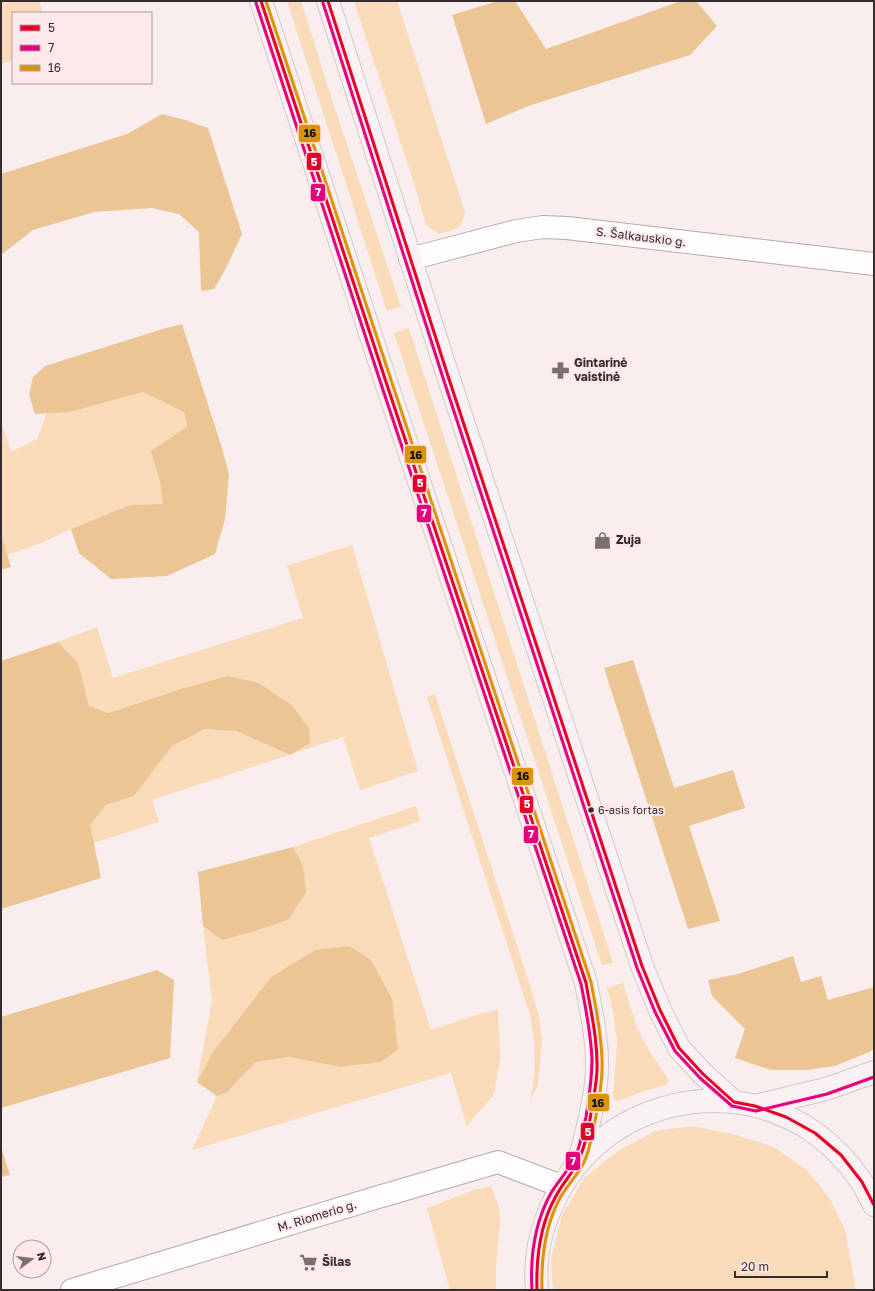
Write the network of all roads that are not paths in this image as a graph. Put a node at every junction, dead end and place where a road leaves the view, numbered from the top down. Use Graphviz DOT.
graph roads {
  1 [pos="261,1"];
  2 [pos="328,1"];
  3 [pos="410,259"];
  4 [pos="874,264"];
  5 [pos="874,1072"];
  6 [pos="744,1104"];
  7 [pos="579,1161"];
  8 [pos="561,1186"];
  9 [pos="874,1205"];
  10 [pos="72,1290"];
  11 [pos="537,1290"];
  1 -- 7 [label="main road"];
  2 -- 3 [label="main road"];
  3 -- 4 [label="street, S. Šalkauskio g."];
  3 -- 6 [label="main road"];
  5 -- 6 [label="main road"];
  6 -- 7 [label="main road"];
  6 -- 9 [label="main road"];
  7 -- 8 [label="main road"];
  8 -- 10 [label="street, M. Riomerio g."];
  8 -- 11 [label="main road"];
}
